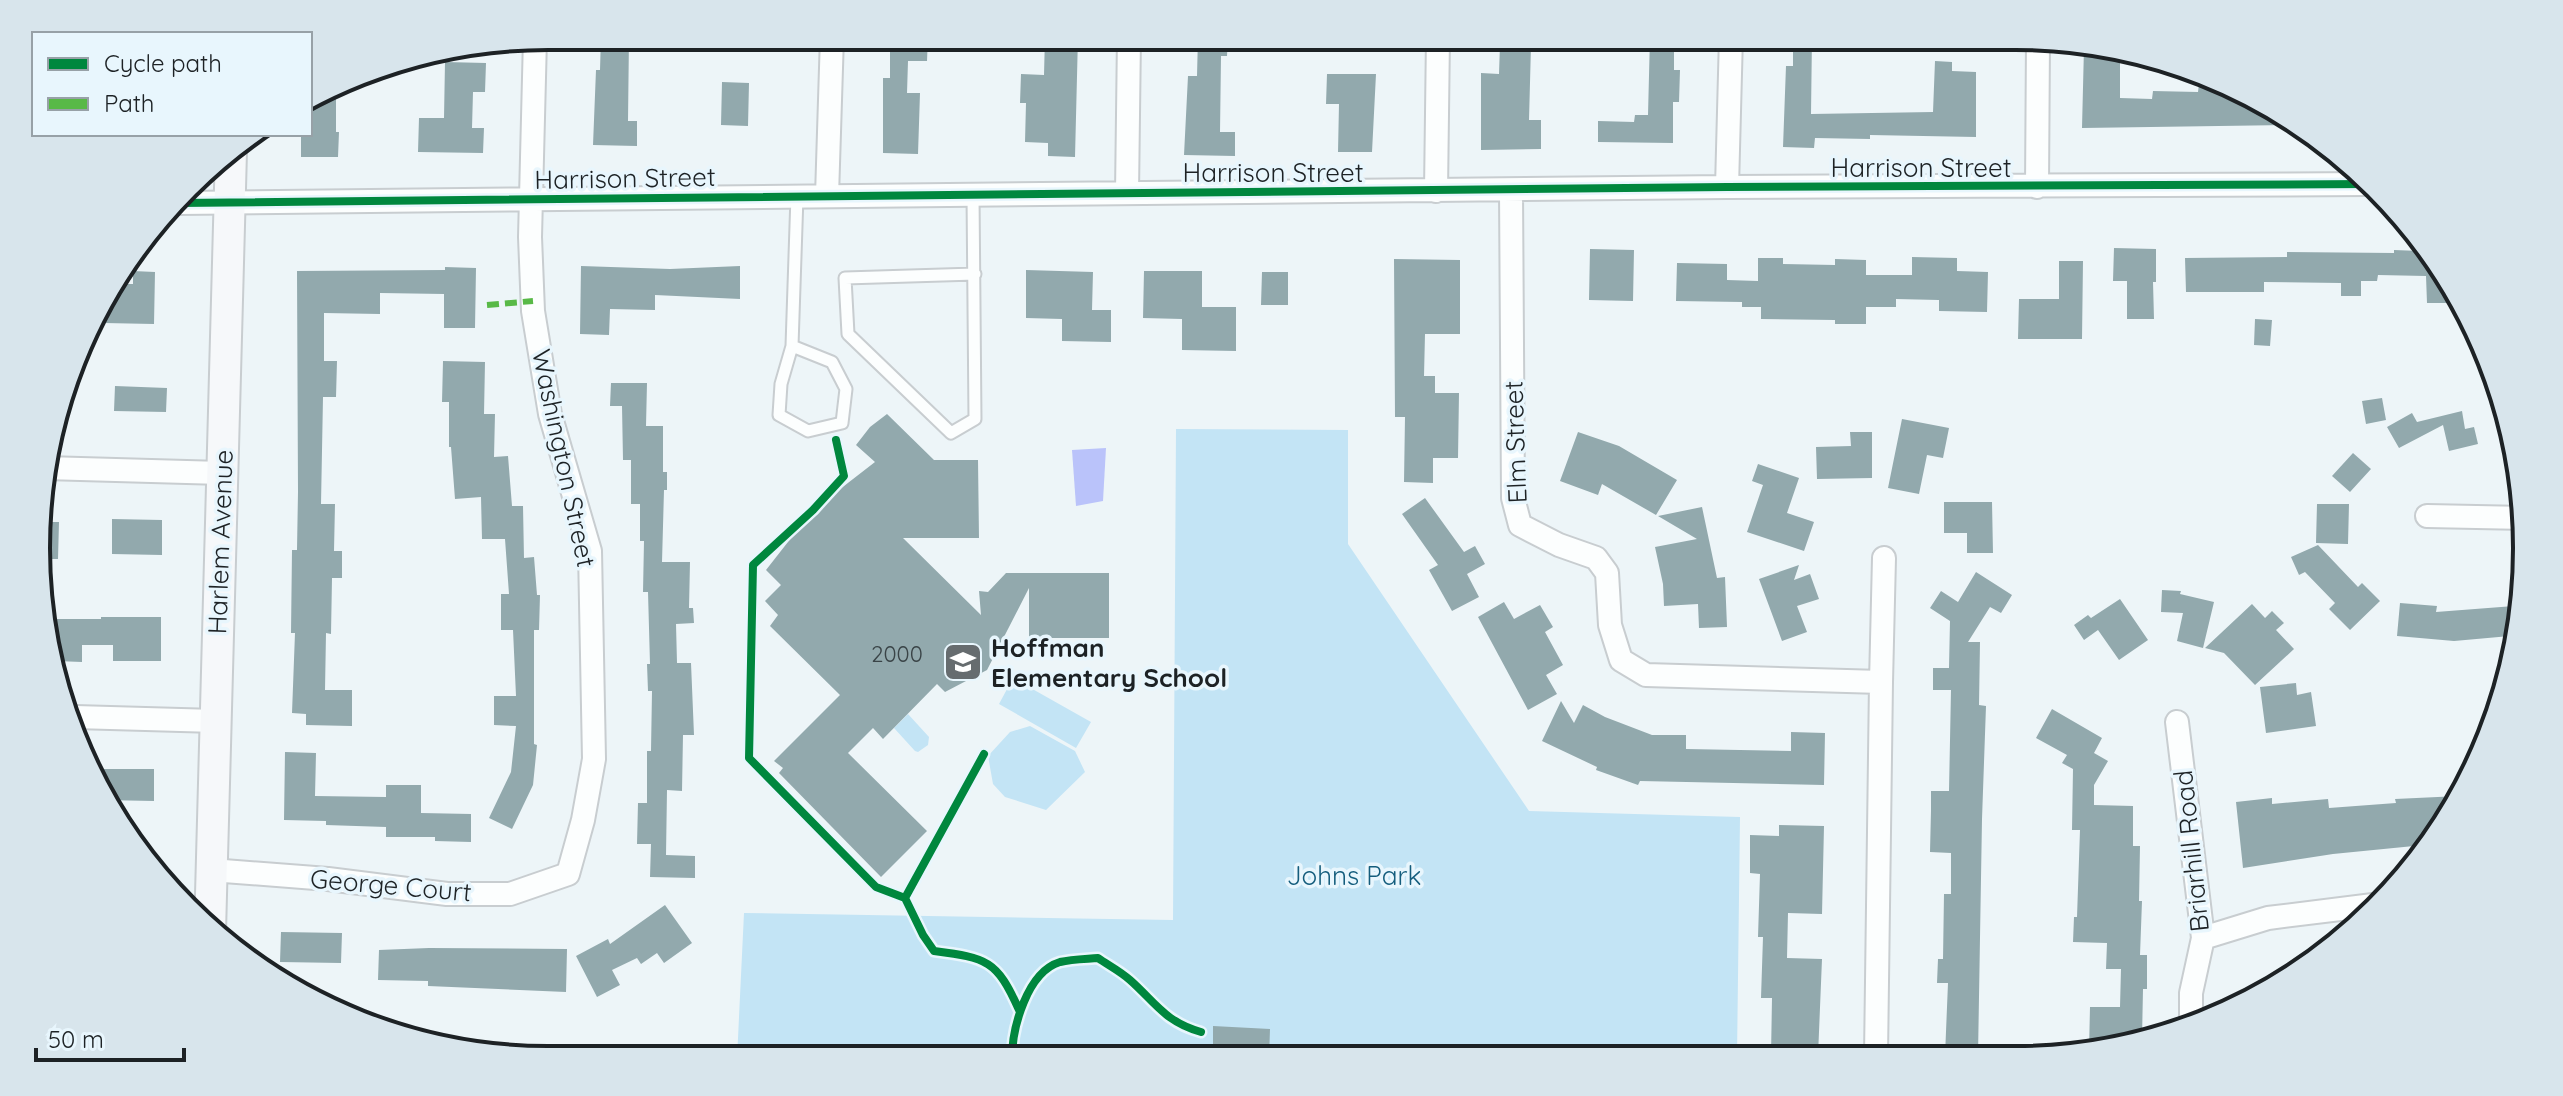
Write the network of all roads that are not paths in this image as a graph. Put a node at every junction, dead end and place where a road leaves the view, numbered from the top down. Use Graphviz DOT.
graph roads {
  1 [pos="535,50"];
  2 [pos="832,50"];
  3 [pos="1129,50"];
  4 [pos="1438,50"];
  5 [pos="1731,50"];
  6 [pos="2038,51"];
  7 [pos="230,165"];
  8 [pos="2354,184"];
  9 [pos="1727,187"];
  10 [pos="2037,187"];
  11 [pos="1436,191"];
  12 [pos="1511,191"];
  13 [pos="1127,193"];
  14 [pos="973,194"];
  15 [pos="797,196"];
  16 [pos="827,196"];
  17 [pos="530,200"];
  18 [pos="190,203"];
  19 [pos="229,203"];
  20 [pos="975,274"];
  21 [pos="792,346"];
  22 [pos="57,468"];
  23 [pos="222,473"];
  24 [pos="2427,516"];
  25 [pos="2512,518"];
  26 [pos="1884,558"];
  27 [pos="1881,682"];
  28 [pos="80,717"];
  29 [pos="216,721"];
  30 [pos="2177,722"];
  31 [pos="211,870"];
  32 [pos="568,874"];
  33 [pos="2360,907"];
  34 [pos="210,913"];
  35 [pos="2203,938"];
  36 [pos="2191,1014"];
  37 [pos="1876,1046"];
  1 -- 17 [label="street, Washington Street"];
  2 -- 16 [label="street"];
  3 -- 13 [label="street"];
  4 -- 11 [label="street"];
  5 -- 9 [label="street"];
  6 -- 10 [label="street"];
  7 -- 19 [label="main road, Harlem Avenue"];
  8 -- 10 [label="street, Harrison Street"];
  9 -- 10 [label="street, Harrison Street"];
  9 -- 12 [label="street, Harrison Street"];
  11 -- 12 [label="street, Harrison Street"];
  11 -- 13 [label="street, Harrison Street"];
  12 -- 27 [label="street, Elm Street"];
  13 -- 14 [label="street, Harrison Street"];
  14 -- 16 [label="street, Harrison Street"];
  14 -- 20 [label="lane"];
  15 -- 16 [label="street, Harrison Street"];
  15 -- 17 [label="street, Harrison Street"];
  15 -- 21 [label="lane"];
  17 -- 19 [label="street, Harrison Street"];
  17 -- 32 [label="street, Washington Street"];
  18 -- 19 [label="street, Harrison Street"];
  19 -- 23 [label="main road, Harlem Avenue"];
  20 -- 20 [label="lane"];
  21 -- 21 [label="lane"];
  22 -- 23 [label="street"];
  23 -- 29 [label="main road, Harlem Avenue"];
  24 -- 25 [label="street"];
  26 -- 27 [label="street"];
  27 -- 37 [label="street"];
  28 -- 29 [label="street"];
  29 -- 31 [label="main road, Harlem Avenue"];
  30 -- 35 [label="street, Briarhill Road"];
  31 -- 32 [label="street, George Court"];
  31 -- 34 [label="main road, Harlem Avenue"];
  33 -- 35 [label="street"];
  35 -- 36 [label="street, Briarhill Road"];
}
